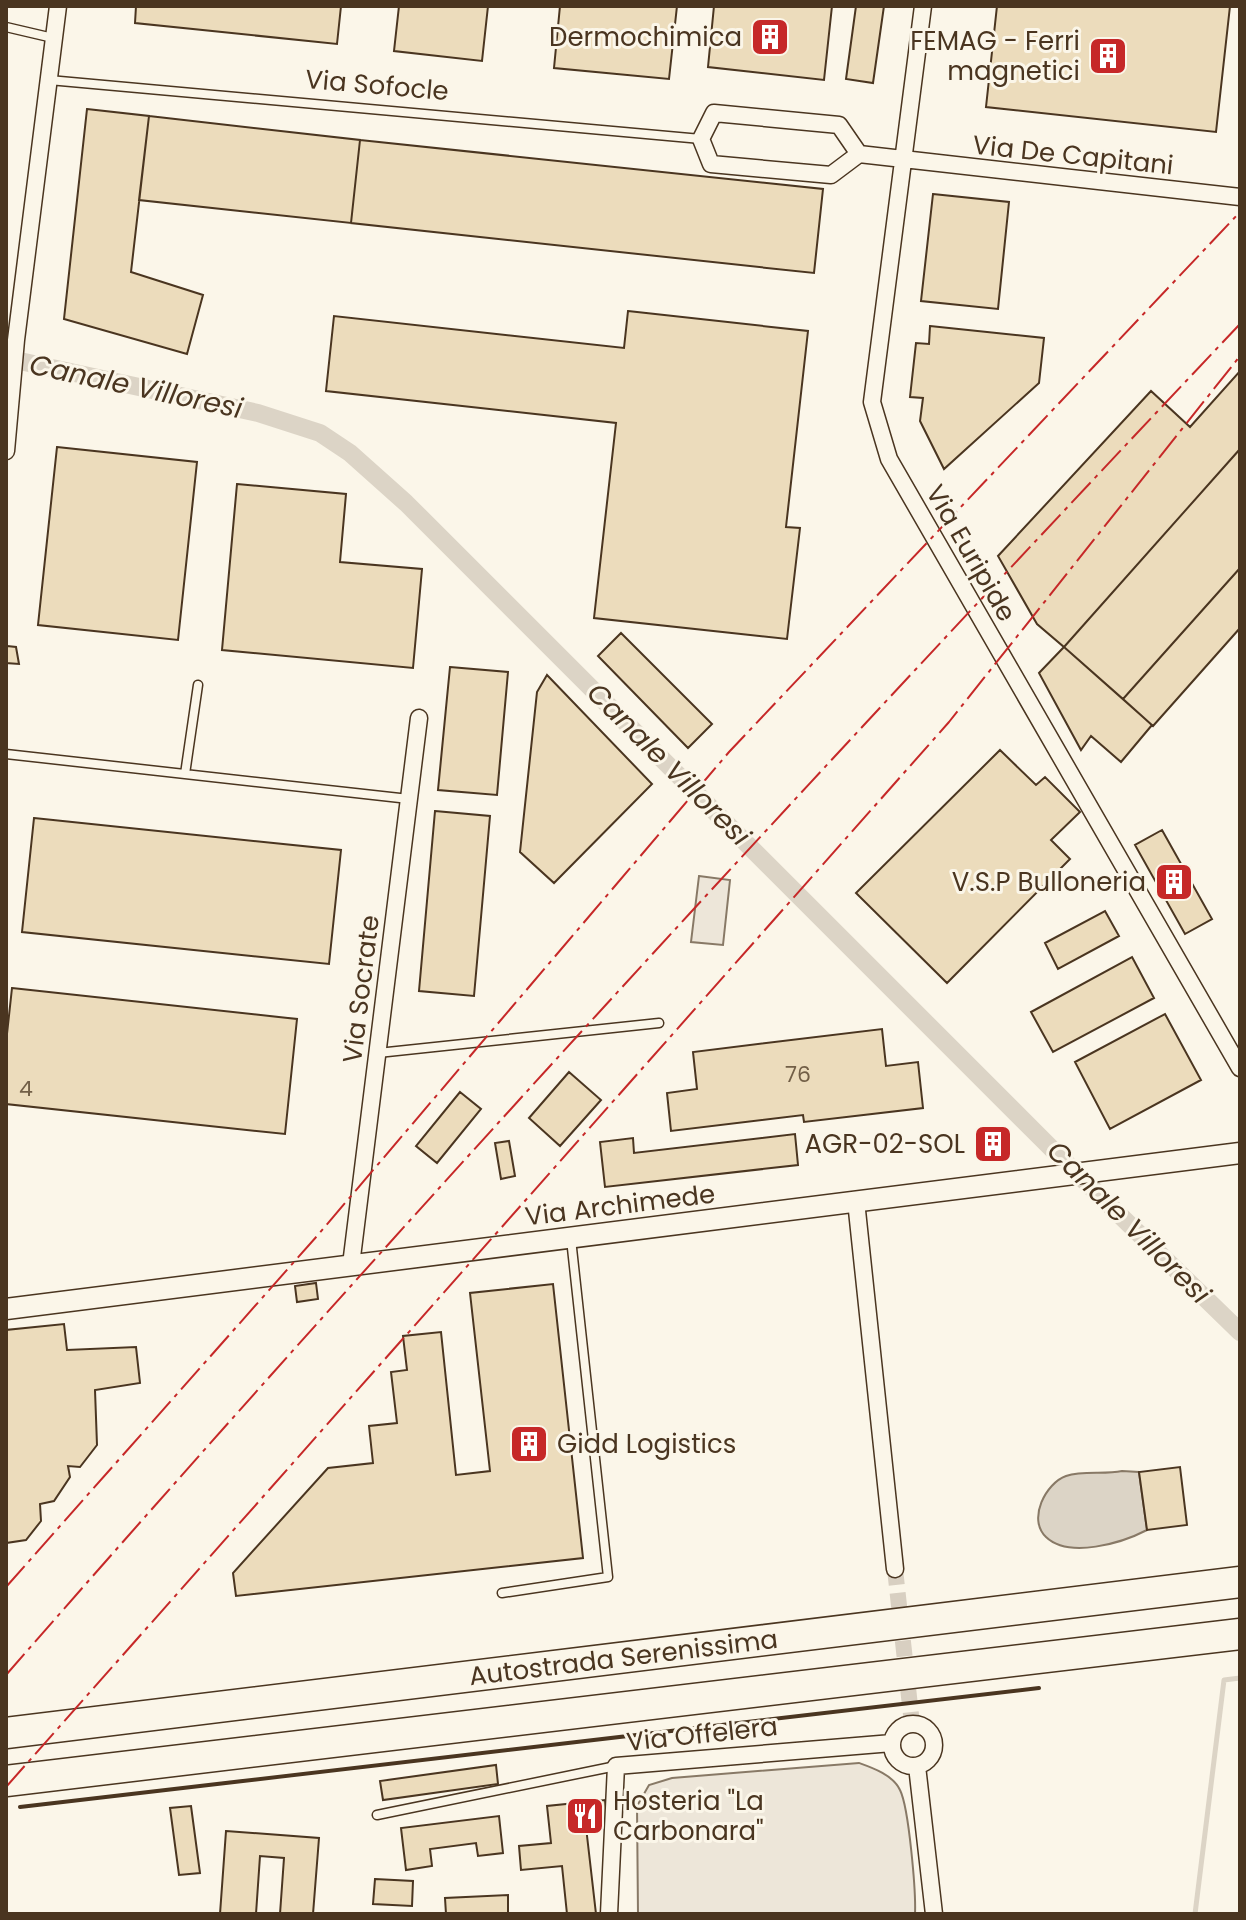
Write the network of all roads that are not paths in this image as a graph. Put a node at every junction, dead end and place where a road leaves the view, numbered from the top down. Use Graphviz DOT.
graph roads {
  1 [pos="58,6"];
  2 [pos="923,6"];
  3 [pos="6,27"];
  4 [pos="54,39"];
  5 [pos="49,80"];
  6 [pos="701,139"];
  7 [pos="859,154"];
  8 [pos="902,160"];
  9 [pos="1240,197"];
  10 [pos="6,451"];
  11 [pos="198,685"];
  12 [pos="419,718"];
  13 [pos="6,754"];
  14 [pos="185,774"];
  15 [pos="409,799"];
  16 [pos="659,1023"];
  17 [pos="377,1053"];
  18 [pos="1240,1068"];
  19 [pos="1240,1153"];
  20 [pos="856,1201"];
  21 [pos="571,1237"];
  22 [pos="351,1265"];
  23 [pos="6,1309"];
  24 [pos="895,1569"];
  25 [pos="1240,1582"];
  26 [pos="502,1593"];
  27 [pos="1240,1634"];
  28 [pos="6,1733"];
  29 [pos="892,1743"];
  30 [pos="616,1766"];
  31 [pos="917,1766"];
  32 [pos="6,1781"];
  33 [pos="377,1815"];
  34 [pos="609,1914"];
  35 [pos="934,1914"];
  1 -- 4 [label="street"];
  2 -- 8 [label="street, Via Euripide"];
  3 -- 4 [label="lane"];
  4 -- 5 [label="street"];
  5 -- 6 [label="lane, Via Sofocle"];
  5 -- 10 [label="street"];
  6 -- 7 [label="street"];
  6 -- 7 [label="street"];
  7 -- 8 [label="street"];
  8 -- 9 [label="street, Via De Capitani"];
  8 -- 18 [label="street, Via Euripide"];
  11 -- 14 [label="lane"];
  12 -- 15 [label="street, Via Socrate"];
  13 -- 14 [label="lane"];
  14 -- 15 [label="lane"];
  15 -- 17 [label="street, Via Socrate"];
  16 -- 17 [label="lane"];
  17 -- 22 [label="street, Via Socrate"];
  19 -- 20 [label="street, Via Archimede"];
  20 -- 21 [label="street, Via Archimede"];
  20 -- 24 [label="street"];
  21 -- 22 [label="street, Via Archimede"];
  21 -- 26 [label="lane"];
  22 -- 23 [label="street, Via Archimede"];
  25 -- 28 [label="highway, Autostrada Serenissima"];
  27 -- 32 [label="highway, Autostrada Serenissima"];
  29 -- 30 [label="street, Via Offelera"];
  29 -- 31 [label="street"];
  29 -- 31 [label="street, Via Offelera"];
  30 -- 33 [label="lane"];
  30 -- 34 [label="street, Via Offelera"];
  31 -- 35 [label="street, Via Offelera"];
}
